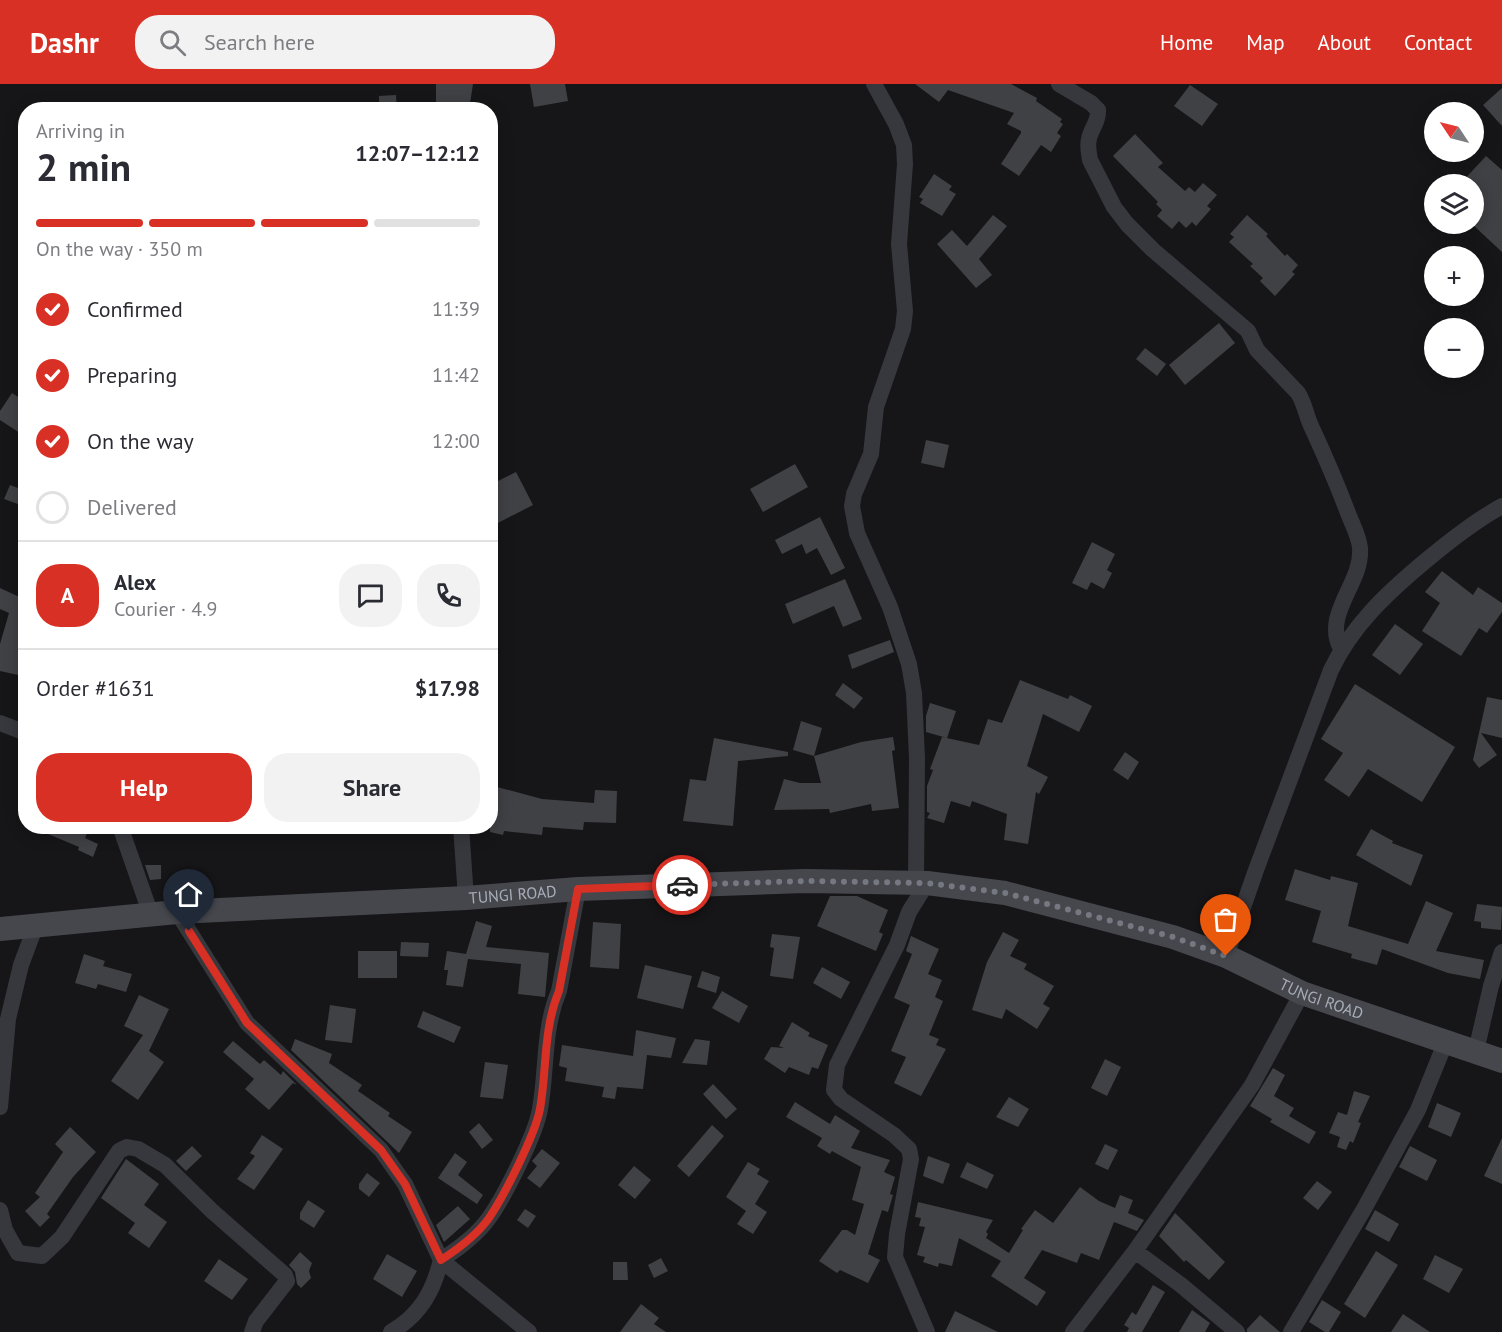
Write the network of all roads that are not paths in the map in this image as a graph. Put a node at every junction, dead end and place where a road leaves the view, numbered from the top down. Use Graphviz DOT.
graph roads {
  1 [pos="874,84"];
  2 [pos="1059,84"];
  3 [pos="1502,506"];
  4 [pos="1341,649"];
  5 [pos="0,723"];
  6 [pos="18,730"];
  7 [pos="123,834"];
  8 [pos="462,834"];
  9 [pos="921,883"];
  10 [pos="578,889"];
  11 [pos="466,897"];
  12 [pos="177,912"];
  13 [pos="151,915"];
  14 [pos="36,925"];
  15 [pos="0,929"];
  16 [pos="1502,952"];
  17 [pos="1226,956"];
  18 [pos="1302,993"];
  19 [pos="1446,1041"];
  20 [pos="1476,1051"];
  21 [pos="1502,1061"];
  22 [pos="0,1107"];
  23 [pos="0,1210"];
  24 [pos="1135,1251"];
  25 [pos="441,1260"];
  26 [pos="252,1332"];
  27 [pos="392,1332"];
  28 [pos="529,1332"];
  29 [pos="927,1332"];
  30 [pos="1073,1332"];
  31 [pos="1238,1332"];
  32 [pos="1291,1332"];
  1 -- 9 [label="street"];
  2 -- 4 [label="street"];
  3 -- 4 [label="street"];
  4 -- 17 [label="street"];
  5 -- 6 [label="street"];
  7 -- 13 [label="street"];
  8 -- 11 [label="street"];
  9 -- 10 [label="main road, TUNGI ROAD"];
  9 -- 17 [label="main road, TUNGI ROAD"];
  9 -- 29 [label="street"];
  10 -- 11 [label="main road, TUNGI ROAD"];
  10 -- 25 [label="street"];
  11 -- 12 [label="main road, TUNGI ROAD"];
  12 -- 13 [label="main road, TUNGI ROAD"];
  12 -- 25 [label="street"];
  13 -- 14 [label="main road, TUNGI ROAD"];
  14 -- 15 [label="main road, TUNGI ROAD"];
  14 -- 22 [label="street"];
  16 -- 20 [label="street"];
  17 -- 18 [label="main road, TUNGI ROAD"];
  18 -- 19 [label="main road, TUNGI ROAD"];
  18 -- 24 [label="street"];
  19 -- 20 [label="main road, TUNGI ROAD"];
  19 -- 32 [label="street"];
  20 -- 21 [label="main road, TUNGI ROAD"];
  23 -- 26 [label="street"];
  24 -- 30 [label="street"];
  24 -- 31 [label="street"];
  25 -- 27 [label="street"];
  25 -- 28 [label="street"];
}
